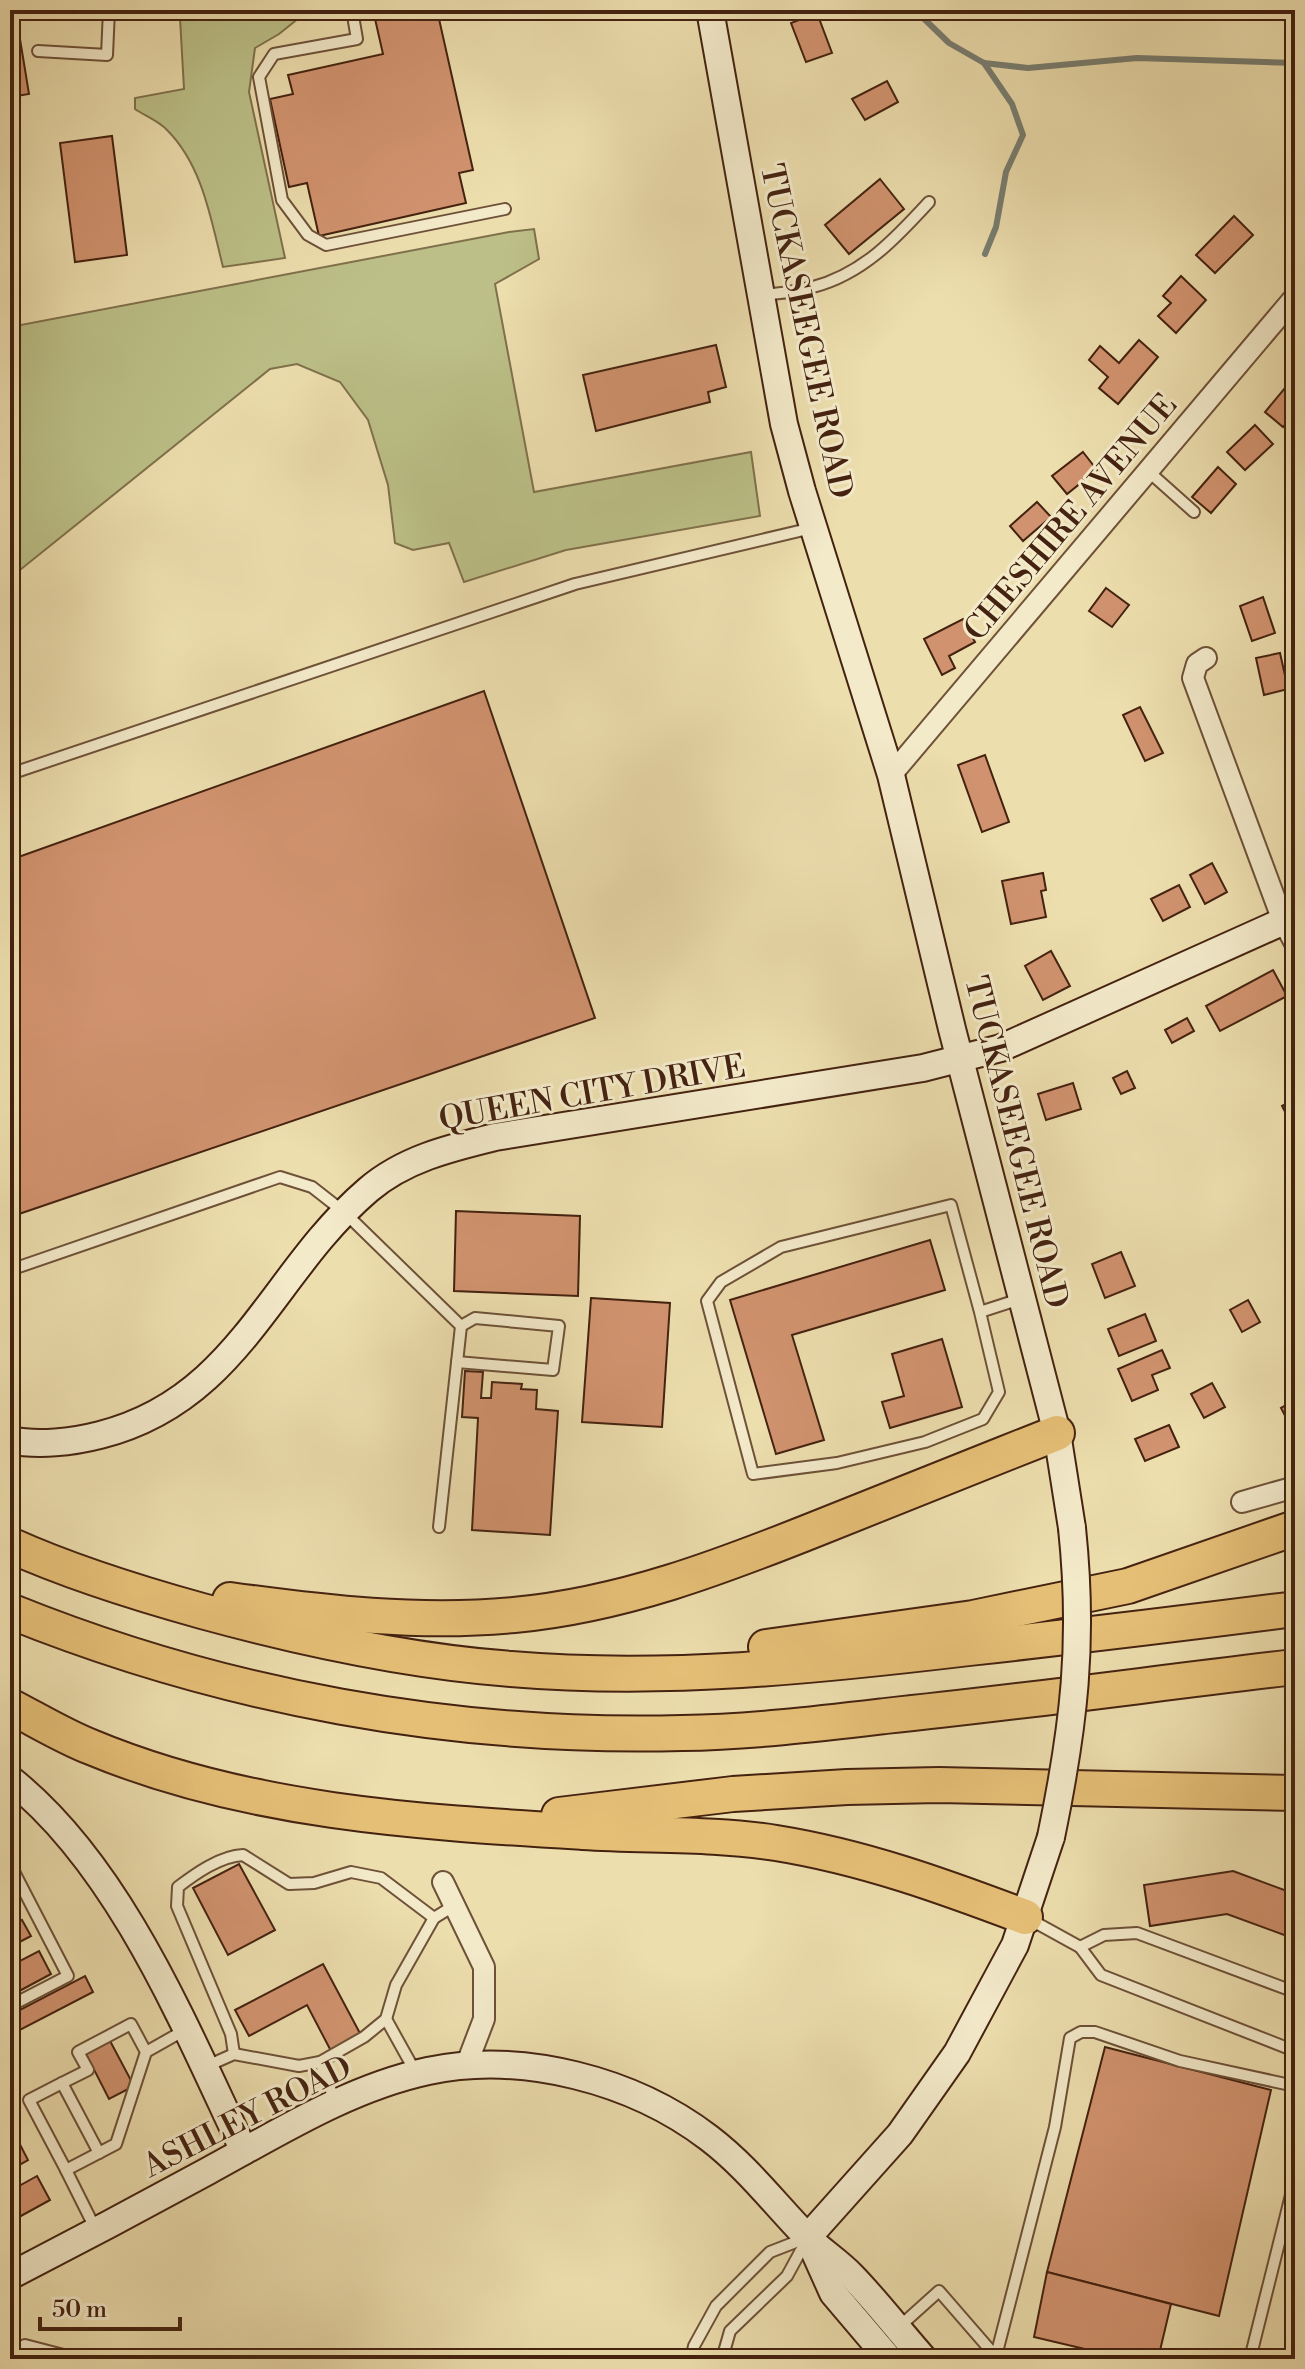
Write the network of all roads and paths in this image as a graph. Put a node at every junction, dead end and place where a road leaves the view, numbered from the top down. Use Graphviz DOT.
graph roads {
  1 [pos="109,10"];
  2 [pos="352,10"];
  3 [pos="710,10"];
  4 [pos="38,51"];
  5 [pos="929,202"];
  6 [pos="505,209"];
  7 [pos="761,296"];
  8 [pos="1295,297"];
  9 [pos="1148,471"];
  10 [pos="1194,512"];
  11 [pos="814,528"];
  12 [pos="1206,658"];
  13 [pos="10,774"];
  14 [pos="891,775"];
  15 [pos="1291,927"];
  16 [pos="960,1059"];
  17 [pos="344,1212"];
  18 [pos="10,1270"];
  19 [pos="1022,1299"];
  20 [pos="980,1312"];
  21 [pos="461,1326"];
  22 [pos="457,1362"];
  23 [pos="1057,1433"];
  24 [pos="10,1440"];
  25 [pos="1295,1487"];
  26 [pos="1242,1502"];
  27 [pos="439,1527"];
  28 [pos="1295,1528"];
  29 [pos="10,1545"];
  30 [pos="95,1579"];
  31 [pos="1295,1609"];
  32 [pos="10,1611"];
  33 [pos="1295,1667"];
  34 [pos="512,1669"];
  35 [pos="10,1706"];
  36 [pos="10,1779"];
  37 [pos="1295,1793"];
  38 [pos="483,1824"];
  39 [pos="10,1864"];
  40 [pos="443,1882"];
  41 [pos="455,1905"];
  42 [pos="1025,1917"];
  43 [pos="434,1918"];
  44 [pos="1080,1947"];
  45 [pos="1295,1992"];
  46 [pos="10,2006"];
  47 [pos="386,2019"];
  48 [pos="185,2030"];
  49 [pos="1295,2051"];
  50 [pos="146,2052"];
  51 [pos="234,2054"];
  52 [pos="320,2062"];
  53 [pos="466,2066"];
  54 [pos="203,2067"];
  55 [pos="417,2074"];
  56 [pos="62,2083"];
  57 [pos="1295,2086"];
  58 [pos="336,2104"];
  59 [pos="244,2151"];
  60 [pos="99,2153"];
  61 [pos="66,2170"];
  62 [pos="1295,2179"];
  63 [pos="97,2231"];
  64 [pos="808,2237"];
  65 [pos="10,2276"];
  66 [pos="897,2328"];
  67 [pos="10,2353"];
  68 [pos="1026,2357"];
  69 [pos="997,2358"];
  70 [pos="79,2359"];
  71 [pos="691,2359"];
  72 [pos="722,2359"];
  73 [pos="889,2359"];
  74 [pos="924,2359"];
  75 [pos="1045,2359"];
  76 [pos="1250,2359"];
  1 -- 4 [label="lane"];
  2 -- 6 [label="lane"];
  3 -- 7 [label="street, TUCKASEEGEE ROAD"];
  5 -- 7 [label="lane"];
  7 -- 11 [label="street, TUCKASEEGEE ROAD"];
  8 -- 9 [label="street, CHESHIRE AVENUE"];
  9 -- 10 [label="lane"];
  9 -- 14 [label="street, CHESHIRE AVENUE"];
  11 -- 13 [label="lane"];
  11 -- 14 [label="street, TUCKASEEGEE ROAD"];
  12 -- 15 [label="street"];
  14 -- 16 [label="street, TUCKASEEGEE ROAD"];
  15 -- 16 [label="street, QUEEN CITY DRIVE"];
  16 -- 17 [label="street, QUEEN CITY DRIVE"];
  16 -- 19 [label="street, TUCKASEEGEE ROAD"];
  17 -- 18 [label="lane"];
  17 -- 21 [label="lane"];
  17 -- 24 [label="street, QUEEN CITY DRIVE"];
  19 -- 20 [label="lane"];
  19 -- 23 [label="street, TUCKASEEGEE ROAD"];
  20 -- 20 [label="lane"];
  21 -- 22 [label="lane"];
  21 -- 22 [label="lane"];
  22 -- 27 [label="lane"];
  23 -- 30 [label="highway"];
  23 -- 42 [label="street, TUCKASEEGEE ROAD, bridge"];
  25 -- 26 [label="street"];
  28 -- 34 [label="highway"];
  29 -- 30 [label="highway"];
  30 -- 34 [label="highway"];
  31 -- 34 [label="highway"];
  32 -- 33 [label="highway"];
  35 -- 38 [label="highway"];
  36 -- 48 [label="street"];
  37 -- 38 [label="highway"];
  38 -- 42 [label="highway"];
  39 -- 46 [label="lane"];
  40 -- 41 [label="street"];
  41 -- 43 [label="lane"];
  41 -- 53 [label="street"];
  42 -- 44 [label="lane"];
  42 -- 64 [label="street, TUCKASEEGEE ROAD"];
  43 -- 47 [label="lane"];
  43 -- 51 [label="lane"];
  44 -- 45 [label="lane"];
  44 -- 49 [label="lane"];
  47 -- 52 [label="lane"];
  47 -- 55 [label="lane"];
  48 -- 50 [label="lane"];
  48 -- 54 [label="street"];
  50 -- 56 [label="lane"];
  50 -- 60 [label="lane"];
  51 -- 52 [label="lane"];
  51 -- 54 [label="lane"];
  52 -- 58 [label="lane"];
  53 -- 55 [label="street, ASHLEY ROAD"];
  53 -- 64 [label="street, ASHLEY ROAD"];
  54 -- 59 [label="street"];
  55 -- 58 [label="street, ASHLEY ROAD"];
  56 -- 60 [label="lane"];
  56 -- 61 [label="lane"];
  57 -- 69 [label="lane"];
  58 -- 59 [label="street, ASHLEY ROAD"];
  59 -- 63 [label="street, ASHLEY ROAD"];
  60 -- 61 [label="lane"];
  61 -- 63 [label="lane"];
  62 -- 76 [label="lane"];
  63 -- 65 [label="street, ASHLEY ROAD"];
  64 -- 66 [label="street, ASHLEY ROAD"];
  64 -- 71 [label="lane"];
  64 -- 72 [label="lane"];
  64 -- 73 [label="street, ASHLEY ROAD"];
  66 -- 69 [label="lane"];
  66 -- 74 [label="street, ASHLEY ROAD"];
  67 -- 70 [label="lane"];
  68 -- 75 [label="lane"];
}
